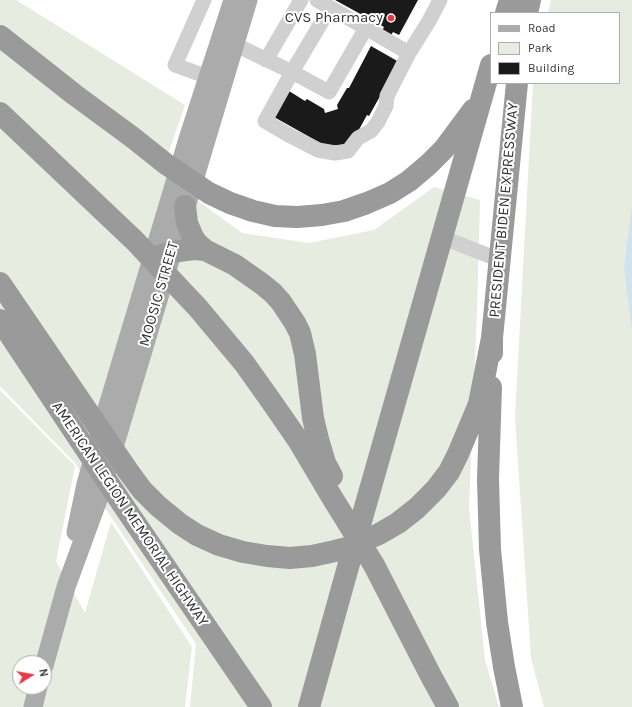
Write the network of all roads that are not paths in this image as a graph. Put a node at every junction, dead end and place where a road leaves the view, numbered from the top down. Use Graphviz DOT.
graph roads {
  1 [pos="204,0"];
  2 [pos="301,0"];
  3 [pos="317,0"];
  4 [pos="440,0"];
  5 [pos="510,0"];
  6 [pos="530,0"];
  7 [pos="235,1"];
  8 [pos="330,8"];
  9 [pos="506,12"];
  10 [pos="527,12"];
  11 [pos="366,28"];
  12 [pos="0,36"];
  13 [pos="234,44"];
  14 [pos="409,53"];
  15 [pos="266,60"];
  16 [pos="490,68"];
  17 [pos="292,72"];
  18 [pos="208,77"];
  19 [pos="517,84"];
  20 [pos="481,100"];
  21 [pos="0,113"];
  22 [pos="182,197"];
  23 [pos="442,237"];
  24 [pos="205,250"];
  25 [pos="162,255"];
  26 [pos="500,260"];
  27 [pos="0,283"];
  28 [pos="0,320"];
  29 [pos="492,338"];
  30 [pos="321,465"];
  31 [pos="66,587"];
  32 [pos="47,655"];
  33 [pos="36,695"];
  34 [pos="33,707"];
  35 [pos="261,707"];
  36 [pos="309,707"];
  37 [pos="448,707"];
  38 [pos="512,707"];
  1 -- 18 [label="lane"];
  2 -- 15 [label="lane"];
  3 -- 8 [label="lane"];
  4 -- 14 [label="lane"];
  5 -- 9 [label="highway"];
  6 -- 10 [label="highway"];
  7 -- 13 [label="main road, MOOSIC STREET"];
  7 -- 18 [label="main road, MOOSIC STREET"];
  8 -- 11 [label="lane"];
  8 -- 17 [label="lane"];
  11 -- 14 [label="lane"];
  11 -- 17 [label="lane"];
  12 -- 20 [label="highway"];
  13 -- 15 [label="lane"];
  13 -- 22 [label="main road, MOOSIC STREET"];
  14 -- 17 [label="lane"];
  15 -- 17 [label="lane"];
  16 -- 20 [label="highway"];
  18 -- 22 [label="main road, MOOSIC STREET"];
  19 -- 26 [label="highway, PRESIDENT BIDEN EXPRESSWAY"];
  20 -- 23 [label="highway"];
  21 -- 30 [label="highway"];
  22 -- 24 [label="highway"];
  22 -- 25 [label="main road, MOOSIC STREET"];
  23 -- 26 [label="lane"];
  23 -- 36 [label="highway"];
  24 -- 25 [label="highway"];
  24 -- 30 [label="highway"];
  25 -- 31 [label="main road, MOOSIC STREET"];
  25 -- 31 [label="main road, MOOSIC STREET"];
  26 -- 29 [label="highway, PRESIDENT BIDEN EXPRESSWAY"];
  27 -- 29 [label="highway"];
  28 -- 35 [label="highway, AMERICAN LEGION MEMORIAL HIGHWAY"];
  29 -- 38 [label="highway"];
  30 -- 37 [label="highway"];
  31 -- 32 [label="main road, MOOSIC STREET"];
  33 -- 34 [label="main road"];
}
